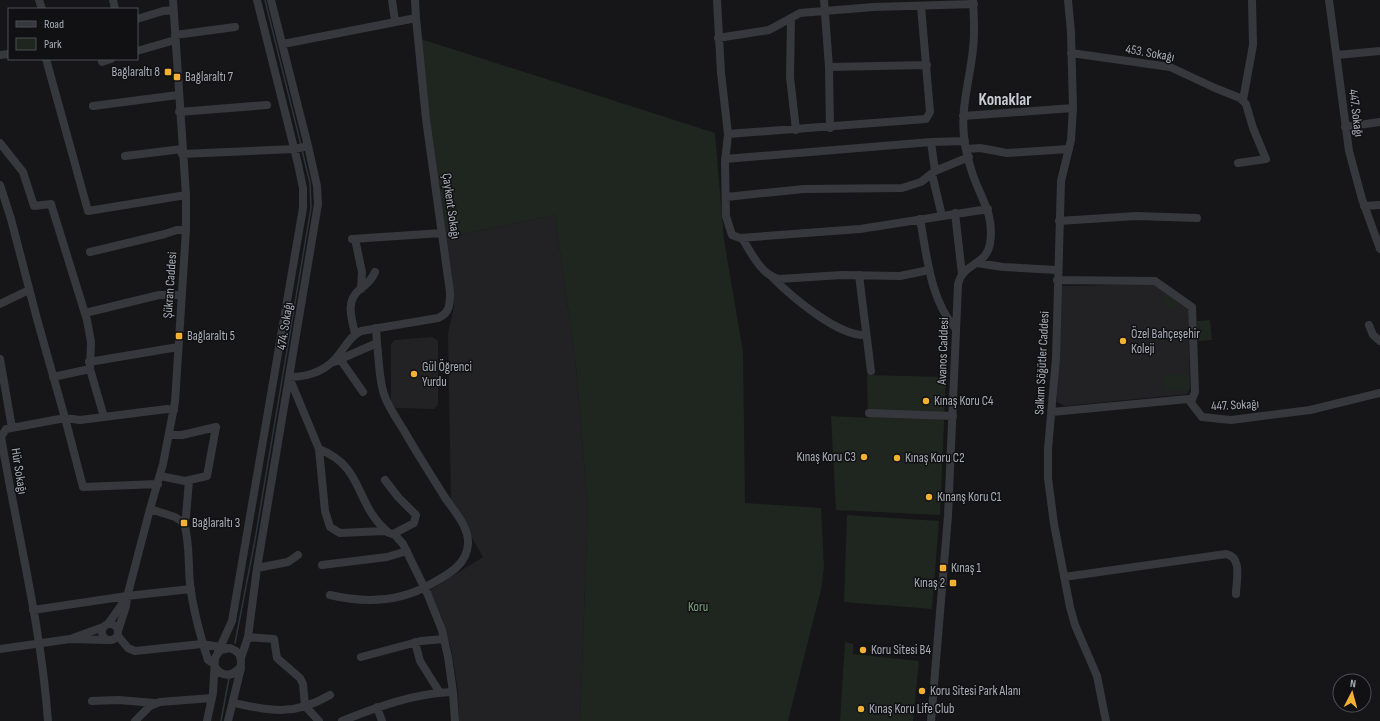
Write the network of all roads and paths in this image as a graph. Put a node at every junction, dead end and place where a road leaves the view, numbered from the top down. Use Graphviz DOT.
graph roads {
  1 [pos="173,0"];
  2 [pos="256,0"];
  3 [pos="272,0"];
  4 [pos="392,0"];
  5 [pos="415,0"];
  6 [pos="718,0"];
  7 [pos="824,0"];
  8 [pos="1068,0"];
  9 [pos="1252,0"];
  10 [pos="1329,0"];
  11 [pos="973,2"];
  12 [pos="921,6"];
  13 [pos="173,10"];
  14 [pos="824,11"];
  15 [pos="416,18"];
  16 [pos="138,19"];
  17 [pos="791,19"];
  18 [pos="395,21"];
  19 [pos="236,27"];
  20 [pos="175,37"];
  21 [pos="718,38"];
  22 [pos="283,44"];
  23 [pos="138,51"];
  24 [pos="1380,51"];
  25 [pos="1071,53"];
  26 [pos="1337,55"];
  27 [pos="46,60"];
  28 [pos="108,60"];
  29 [pos="102,62"];
  30 [pos="927,65"];
  31 [pos="829,67"];
  32 [pos="178,95"];
  33 [pos="1243,100"];
  34 [pos="267,105"];
  35 [pos="93,106"];
  36 [pos="1073,108"];
  37 [pos="179,112"];
  38 [pos="963,116"];
  39 [pos="1380,122"];
  40 [pos="1345,127"];
  41 [pos="830,128"];
  42 [pos="796,130"];
  43 [pos="728,134"];
  44 [pos="931,142"];
  45 [pos="0,143"];
  46 [pos="301,148"];
  47 [pos="967,149"];
  48 [pos="1069,149"];
  49 [pos="182,152"];
  50 [pos="125,156"];
  51 [pos="725,159"];
  52 [pos="1238,163"];
  53 [pos="934,172"];
  54 [pos="0,185"];
  55 [pos="186,195"];
  56 [pos="726,197"];
  57 [pos="1380,205"];
  58 [pos="3,206"];
  59 [pos="1364,206"];
  60 [pos="988,209"];
  61 [pos="955,213"];
  62 [pos="942,216"];
  63 [pos="1197,218"];
  64 [pos="920,219"];
  65 [pos="1059,221"];
  66 [pos="186,230"];
  67 [pos="442,233"];
  68 [pos="742,238"];
  69 [pos="1380,250"];
  70 [pos="90,252"];
  71 [pos="977,263"];
  72 [pos="929,270"];
  73 [pos="1057,270"];
  74 [pos="375,272"];
  75 [pos="962,274"];
  76 [pos="858,275"];
  77 [pos="772,277"];
  78 [pos="1057,280"];
  79 [pos="361,289"];
  80 [pos="29,290"];
  81 [pos="182,295"];
  82 [pos="0,304"];
  83 [pos="85,313"];
  84 [pos="1369,325"];
  85 [pos="376,328"];
  86 [pos="955,328"];
  87 [pos="355,334"];
  88 [pos="866,335"];
  89 [pos="1380,341"];
  90 [pos="377,343"];
  91 [pos="178,347"];
  92 [pos="0,359"];
  93 [pos="340,359"];
  94 [pos="331,363"];
  95 [pos="90,366"];
  96 [pos="871,371"];
  97 [pos="53,377"];
  98 [pos="289,377"];
  99 [pos="3,385"];
  100 [pos="363,392"];
  101 [pos="1380,392"];
  102 [pos="1191,402"];
  103 [pos="174,410"];
  104 [pos="1052,412"];
  105 [pos="869,413"];
  106 [pos="952,416"];
  107 [pos="104,417"];
  108 [pos="65,418"];
  109 [pos="12,428"];
  110 [pos="169,435"];
  111 [pos="319,449"];
  112 [pos="159,480"];
  113 [pos="385,480"];
  114 [pos="189,481"];
  115 [pos="150,509"];
  116 [pos="184,523"];
  117 [pos="391,533"];
  118 [pos="407,551"];
  119 [pos="298,555"];
  120 [pos="322,565"];
  121 [pos="257,568"];
  122 [pos="1064,577"];
  123 [pos="424,588"];
  124 [pos="190,589"];
  125 [pos="1236,594"];
  126 [pos="330,595"];
  127 [pos="127,596"];
  128 [pos="33,610"];
  129 [pos="106,626"];
  130 [pos="118,633"];
  131 [pos="248,637"];
  132 [pos="70,639"];
  133 [pos="444,639"];
  134 [pos="106,640"];
  135 [pos="415,642"];
  136 [pos="202,644"];
  137 [pos="38,645"];
  138 [pos="0,649"];
  139 [pos="222,649"];
  140 [pos="361,657"];
  141 [pos="241,662"];
  142 [pos="214,664"];
  143 [pos="440,692"];
  144 [pos="453,692"];
  145 [pos="330,695"];
  146 [pos="212,698"];
  147 [pos="92,701"];
  148 [pos="155,703"];
  149 [pos="234,703"];
  150 [pos="305,706"];
  151 [pos="377,707"];
  152 [pos="48,721"];
  153 [pos="135,721"];
  154 [pos="207,721"];
  155 [pos="228,721"];
  156 [pos="319,721"];
  157 [pos="342,721"];
  158 [pos="382,721"];
  159 [pos="455,721"];
  160 [pos="930,721"];
  161 [pos="1106,721"];
  1 -- 13 [label="street, Şükran Caddesi"];
  2 -- 46 [label="street, 474. Sokağı"];
  3 -- 22 [label="street, 474. Sokağı"];
  4 -- 18 [label="street"];
  5 -- 15 [label="street, Çaykent Sokağı"];
  6 -- 21 [label="street"];
  7 -- 14 [label="street"];
  8 -- 25 [label="street, Salkım Söğütler Caddesi"];
  9 -- 33 [label="street"];
  10 -- 26 [label="street, 447. Sokağı"];
  11 -- 12 [label="street"];
  11 -- 38 [label="street"];
  12 -- 14 [label="street"];
  12 -- 30 [label="street"];
  13 -- 16 [label="street"];
  13 -- 20 [label="street, Şükran Caddesi"];
  14 -- 17 [label="street"];
  14 -- 31 [label="street"];
  15 -- 18 [label="street"];
  15 -- 67 [label="street, Çaykent Sokağı"];
  17 -- 21 [label="street"];
  17 -- 42 [label="street"];
  18 -- 22 [label="street"];
  19 -- 20 [label="street"];
  20 -- 23 [label="street"];
  20 -- 32 [label="street, Şükran Caddesi"];
  21 -- 43 [label="street"];
  22 -- 46 [label="street, 474. Sokağı"];
  24 -- 26 [label="street"];
  25 -- 33 [label="street, 453. Sokağı"];
  25 -- 36 [label="street, Salkım Söğütler Caddesi"];
  26 -- 40 [label="street, 447. Sokağı"];
  27 -- 55 [label="street"];
  28 -- 29 [label="street"];
  30 -- 31 [label="street"];
  30 -- 41 [label="street"];
  31 -- 41 [label="street"];
  32 -- 35 [label="street"];
  32 -- 37 [label="street, Şükran Caddesi"];
  33 -- 52 [label="street"];
  34 -- 37 [label="street"];
  36 -- 38 [label="street"];
  36 -- 48 [label="street, Salkım Söğütler Caddesi"];
  37 -- 49 [label="street, Şükran Caddesi"];
  38 -- 47 [label="street"];
  39 -- 40 [label="street"];
  40 -- 59 [label="street, 447. Sokağı"];
  41 -- 42 [label="street"];
  42 -- 43 [label="street"];
  43 -- 51 [label="street"];
  44 -- 47 [label="street"];
  44 -- 51 [label="street"];
  44 -- 53 [label="street"];
  45 -- 83 [label="street"];
  46 -- 49 [label="street"];
  46 -- 98 [label="street, 474. Sokağı"];
  46 -- 139 [label="street, 474. Sokağı"];
  47 -- 48 [label="street"];
  47 -- 53 [label="street"];
  47 -- 60 [label="street"];
  48 -- 65 [label="street, Salkım Söğütler Caddesi"];
  49 -- 50 [label="street"];
  49 -- 55 [label="street, Şükran Caddesi"];
  51 -- 56 [label="street"];
  53 -- 56 [label="street"];
  53 -- 62 [label="street"];
  54 -- 58 [label="street"];
  55 -- 66 [label="street, Şükran Caddesi"];
  56 -- 68 [label="street"];
  57 -- 59 [label="street"];
  58 -- 80 [label="street"];
  59 -- 69 [label="street, 447. Sokağı"];
  60 -- 61 [label="street"];
  60 -- 71 [label="street"];
  61 -- 62 [label="street"];
  61 -- 75 [label="street, Avanos Caddesi"];
  62 -- 64 [label="street"];
  63 -- 65 [label="street"];
  64 -- 68 [label="street"];
  64 -- 72 [label="street"];
  65 -- 73 [label="street, Salkım Söğütler Caddesi"];
  66 -- 70 [label="street"];
  66 -- 81 [label="street, Şükran Caddesi"];
  67 -- 79 [label="street"];
  67 -- 85 [label="street, Çaykent Sokağı"];
  68 -- 77 [label="street"];
  71 -- 73 [label="street"];
  71 -- 75 [label="street"];
  72 -- 76 [label="street"];
  72 -- 86 [label="street"];
  73 -- 78 [label="street, Salkım Söğütler Caddesi"];
  74 -- 79 [label="street"];
  75 -- 86 [label="street, Avanos Caddesi"];
  76 -- 77 [label="street"];
  76 -- 88 [label="street"];
  77 -- 88 [label="street"];
  78 -- 102 [label="street"];
  78 -- 104 [label="street, Salkım Söğütler Caddesi"];
  79 -- 87 [label="street"];
  80 -- 82 [label="street"];
  80 -- 97 [label="street"];
  81 -- 83 [label="street"];
  81 -- 91 [label="street, Şükran Caddesi"];
  83 -- 95 [label="street"];
  84 -- 89 [label="street"];
  85 -- 87 [label="street, Çaykent Sokağı"];
  85 -- 90 [label="street"];
  86 -- 106 [label="street, Avanos Caddesi"];
  87 -- 94 [label="street"];
  88 -- 96 [label="street"];
  90 -- 93 [label="street"];
  90 -- 123 [label="street"];
  91 -- 95 [label="street"];
  91 -- 103 [label="street, Şükran Caddesi"];
  92 -- 99 [label="street"];
  93 -- 94 [label="street"];
  93 -- 100 [label="street"];
  94 -- 98 [label="street"];
  95 -- 97 [label="street"];
  95 -- 107 [label="street"];
  97 -- 108 [label="street"];
  98 -- 111 [label="street"];
  98 -- 121 [label="street, 474. Sokağı"];
  99 -- 109 [label="street"];
  101 -- 102 [label="street, 447. Sokağı"];
  102 -- 104 [label="street"];
  103 -- 107 [label="street"];
  103 -- 110 [label="street, Şükran Caddesi"];
  104 -- 122 [label="street, Salkım Söğütler Caddesi"];
  105 -- 106 [label="street"];
  106 -- 160 [label="street, Avanos Caddesi"];
  107 -- 108 [label="street"];
  108 -- 109 [label="street"];
  108 -- 112 [label="street"];
  109 -- 128 [label="street, Hür Sokağı"];
  110 -- 112 [label="street, Şükran Caddesi"];
  110 -- 114 [label="street"];
  111 -- 117 [label="street"];
  111 -- 117 [label="street"];
  112 -- 114 [label="street"];
  112 -- 115 [label="street, Şükran Caddesi"];
  113 -- 117 [label="street"];
  114 -- 116 [label="street"];
  115 -- 116 [label="street"];
  115 -- 127 [label="street, Şükran Caddesi"];
  116 -- 124 [label="street"];
  117 -- 118 [label="street"];
  118 -- 120 [label="street"];
  118 -- 123 [label="street"];
  119 -- 121 [label="street"];
  121 -- 131 [label="street, 474. Sokağı"];
  122 -- 125 [label="street"];
  122 -- 161 [label="street, Salkım Söğütler Caddesi"];
  123 -- 126 [label="street"];
  123 -- 133 [label="street"];
  124 -- 127 [label="street"];
  124 -- 136 [label="street"];
  127 -- 128 [label="street"];
  127 -- 129 [label="street"];
  127 -- 130 [label="street"];
  128 -- 137 [label="street, Hür Sokağı"];
  129 -- 130 [label="street"];
  129 -- 132 [label="street"];
  129 -- 134 [label="street"];
  130 -- 134 [label="street"];
  130 -- 136 [label="street"];
  131 -- 141 [label="street, 474. Sokağı"];
  131 -- 150 [label="street"];
  132 -- 134 [label="street"];
  132 -- 137 [label="street"];
  133 -- 135 [label="street"];
  133 -- 144 [label="street"];
  135 -- 140 [label="street"];
  135 -- 143 [label="street"];
  136 -- 139 [label="street"];
  136 -- 142 [label="street"];
  137 -- 138 [label="street"];
  137 -- 152 [label="street, Hür Sokağı"];
  139 -- 141 [label="street"];
  139 -- 142 [label="street"];
  141 -- 142 [label="street"];
  141 -- 149 [label="street, 474. Sokağı"];
  142 -- 146 [label="street"];
  143 -- 144 [label="street"];
  143 -- 151 [label="street"];
  144 -- 159 [label="street"];
  145 -- 150 [label="street"];
  146 -- 148 [label="street"];
  146 -- 154 [label="street"];
  147 -- 148 [label="street"];
  148 -- 153 [label="street"];
  149 -- 150 [label="street"];
  149 -- 155 [label="street, 474. Sokağı"];
  150 -- 156 [label="street"];
  151 -- 157 [label="street"];
  151 -- 158 [label="street"];
}
